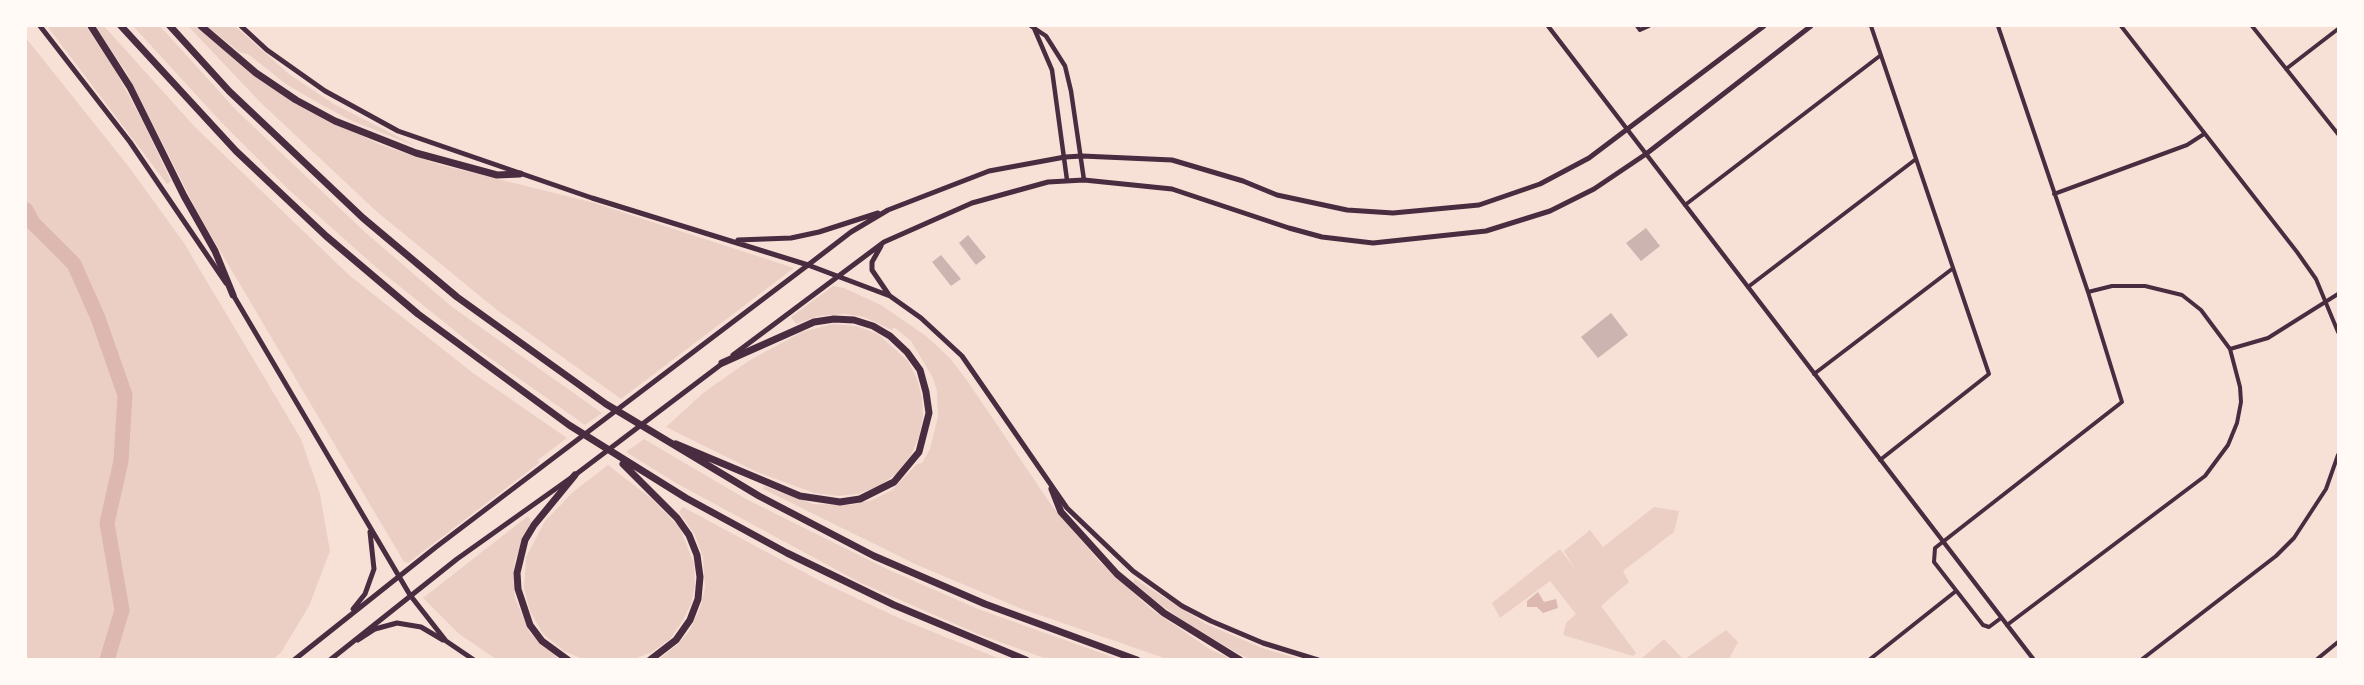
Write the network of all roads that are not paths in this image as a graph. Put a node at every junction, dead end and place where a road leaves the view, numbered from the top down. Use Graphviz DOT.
graph roads {
  1 [pos="40,26"];
  2 [pos="91,26"];
  3 [pos="121,26"];
  4 [pos="170,26"];
  5 [pos="201,26"];
  6 [pos="241,26"];
  7 [pos="1548,26"];
  8 [pos="1649,26"];
  9 [pos="1764,26"];
  10 [pos="1811,26"];
  11 [pos="1871,26"];
  12 [pos="1998,26"];
  13 [pos="2121,26"];
  14 [pos="2252,26"];
  15 [pos="1033,27"];
  16 [pos="1639,28"];
  17 [pos="2338,29"];
  18 [pos="1881,55"];
  19 [pos="2286,69"];
  20 [pos="1628,131"];
  21 [pos="2204,134"];
  22 [pos="2338,134"];
  23 [pos="1646,154"];
  24 [pos="1082,156"];
  25 [pos="1065,157"];
  26 [pos="1916,159"];
  27 [pos="520,174"];
  28 [pos="1067,180"];
  29 [pos="1084,180"];
  30 [pos="2054,194"];
  31 [pos="1684,205"];
  32 [pos="888,210"];
  33 [pos="732,240"];
  34 [pos="884,242"];
  35 [pos="808,265"];
  36 [pos="1952,269"];
  37 [pos="837,276"];
  38 [pos="1748,287"];
  39 [pos="2088,292"];
  40 [pos="2338,294"];
  41 [pos="233,295"];
  42 [pos="890,296"];
  43 [pos="2327,304"];
  44 [pos="2338,332"];
  45 [pos="2230,349"];
  46 [pos="722,363"];
  47 [pos="1814,374"];
  48 [pos="657,437"];
  49 [pos="614,455"];
  50 [pos="2338,455"];
  51 [pos="1880,460"];
  52 [pos="575,475"];
  53 [pos="1052,489"];
  54 [pos="370,530"];
  55 [pos="1942,542"];
  56 [pos="399,576"];
  57 [pos="1956,591"];
  58 [pos="410,595"];
  59 [pos="346,617"];
  60 [pos="2001,618"];
  61 [pos="2007,625"];
  62 [pos="446,641"];
  63 [pos="2338,642"];
  64 [pos="331,658"];
  65 [pos="294,660"];
  66 [pos="474,660"];
  67 [pos="568,660"];
  68 [pos="650,660"];
  69 [pos="1026,660"];
  70 [pos="1137,660"];
  71 [pos="1240,660"];
  72 [pos="1318,660"];
  73 [pos="1869,660"];
  74 [pos="2034,660"];
  75 [pos="2141,660"];
  76 [pos="2316,660"];
  1 -- 41 [label="main road"];
  2 -- 41 [label="highway"];
  3 -- 49 [label="highway"];
  4 -- 48 [label="highway"];
  5 -- 27 [label="highway"];
  6 -- 27 [label="main road"];
  7 -- 20 [label="street"];
  8 -- 16 [label="street"];
  9 -- 20 [label="main road"];
  10 -- 23 [label="main road"];
  11 -- 18 [label="street"];
  12 -- 30 [label="street"];
  13 -- 21 [label="street"];
  14 -- 19 [label="street"];
  15 -- 24 [label="street"];
  15 -- 25 [label="street"];
  17 -- 19 [label="street"];
  18 -- 26 [label="street"];
  18 -- 31 [label="street"];
  19 -- 22 [label="street"];
  20 -- 23 [label="street"];
  20 -- 24 [label="main road"];
  21 -- 30 [label="street"];
  21 -- 43 [label="street"];
  23 -- 29 [label="main road"];
  23 -- 31 [label="street"];
  24 -- 25 [label="main road"];
  24 -- 29 [label="street"];
  25 -- 28 [label="street"];
  25 -- 32 [label="main road"];
  26 -- 36 [label="street"];
  26 -- 38 [label="street"];
  27 -- 33 [label="main road"];
  28 -- 29 [label="main road"];
  28 -- 34 [label="main road"];
  30 -- 39 [label="street"];
  31 -- 38 [label="street"];
  32 -- 33 [label="main road"];
  32 -- 35 [label="main road"];
  33 -- 35 [label="main road"];
  34 -- 37 [label="main road"];
  34 -- 42 [label="main road"];
  35 -- 37 [label="main road"];
  35 -- 56 [label="main road"];
  36 -- 47 [label="street"];
  36 -- 51 [label="street"];
  37 -- 42 [label="main road"];
  37 -- 46 [label="main road"];
  38 -- 47 [label="street"];
  39 -- 45 [label="street"];
  39 -- 55 [label="street"];
  40 -- 43 [label="street"];
  41 -- 54 [label="main road"];
  42 -- 53 [label="main road"];
  43 -- 44 [label="street"];
  43 -- 45 [label="street"];
  45 -- 61 [label="street"];
  46 -- 48 [label="highway"];
  46 -- 52 [label="main road"];
  47 -- 51 [label="street"];
  48 -- 70 [label="highway"];
  49 -- 68 [label="highway"];
  49 -- 69 [label="highway"];
  50 -- 75 [label="street"];
  51 -- 55 [label="street"];
  52 -- 58 [label="main road"];
  52 -- 67 [label="highway"];
  53 -- 71 [label="highway"];
  53 -- 72 [label="main road"];
  54 -- 56 [label="main road"];
  54 -- 59 [label="main road"];
  55 -- 57 [label="street"];
  55 -- 60 [label="street"];
  56 -- 58 [label="main road"];
  56 -- 59 [label="main road"];
  57 -- 60 [label="street"];
  57 -- 73 [label="street"];
  58 -- 62 [label="main road"];
  58 -- 64 [label="main road"];
  59 -- 65 [label="main road"];
  60 -- 61 [label="street"];
  61 -- 74 [label="street"];
  62 -- 64 [label="main road"];
  62 -- 66 [label="main road"];
  63 -- 76 [label="street"];
}
